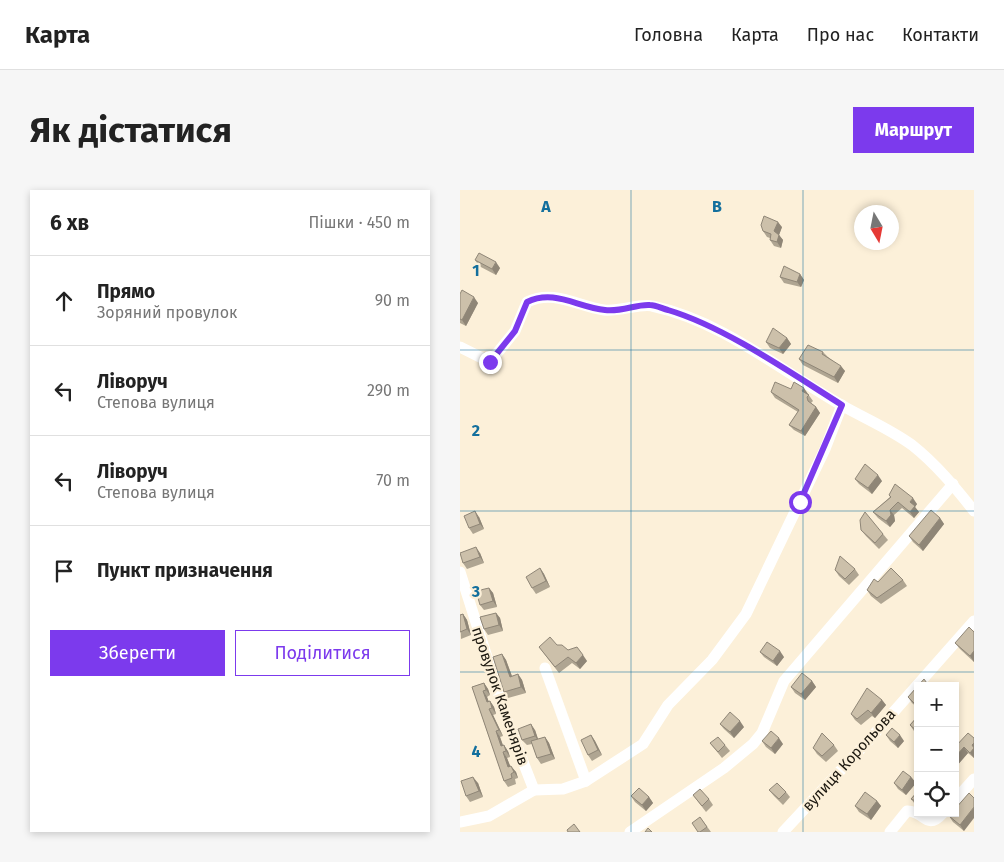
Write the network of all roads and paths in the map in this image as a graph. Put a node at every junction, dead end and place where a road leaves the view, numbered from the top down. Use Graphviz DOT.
graph roads {
  1 [pos="460,347"];
  2 [pos="842,405"];
  3 [pos="953,484"];
  4 [pos="974,511"];
  5 [pos="460,572"];
  6 [pos="974,621"];
  7 [pos="545,668"];
  8 [pos="974,779"];
  9 [pos="586,781"];
  10 [pos="534,790"];
  11 [pos="959,796"];
  12 [pos="914,813"];
  13 [pos="921,817"];
  14 [pos="939,817"];
  15 [pos="460,822"];
  16 [pos="630,832"];
  17 [pos="783,832"];
  18 [pos="890,832"];
  1 -- 2 [label="street"];
  2 -- 3 [label="street"];
  2 -- 9 [label="street"];
  3 -- 4 [label="street"];
  3 -- 16 [label="street"];
  5 -- 10 [label="street, провулок Каменярів"];
  6 -- 17 [label="street, вулиця Корольова"];
  7 -- 9 [label="street"];
  8 -- 11 [label="street"];
  9 -- 10 [label="street"];
  10 -- 15 [label="street"];
  12 -- 18 [label="street"];
  13 -- 14 [label="street"];
}
